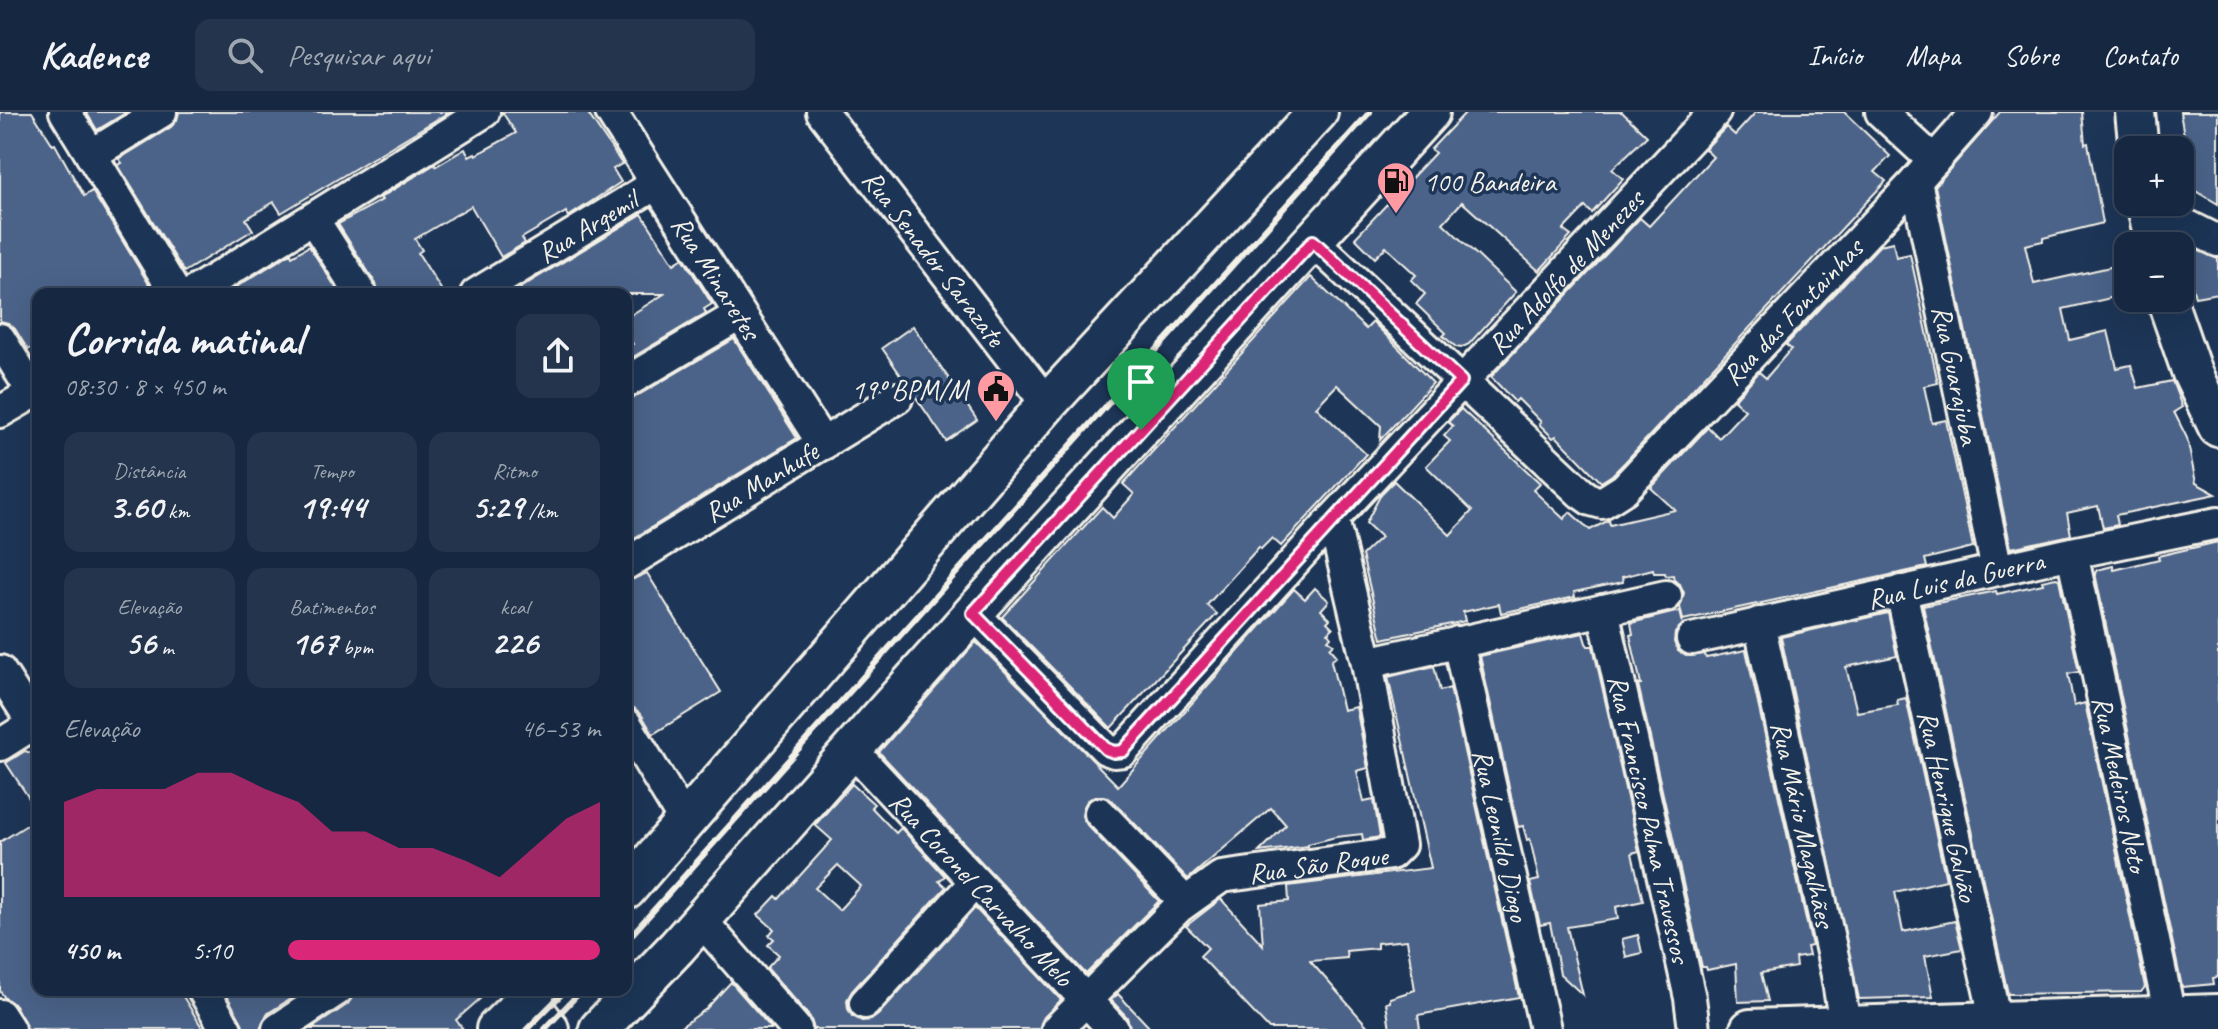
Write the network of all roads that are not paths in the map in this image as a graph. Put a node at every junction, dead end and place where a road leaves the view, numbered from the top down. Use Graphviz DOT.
graph roads {
  1 [pos="65,112"];
  2 [pos="161,112"];
  3 [pos="484,112"];
  4 [pos="611,112"];
  5 [pos="822,112"];
  6 [pos="1318,112"];
  7 [pos="1430,112"];
  8 [pos="1715,112"];
  9 [pos="1881,112"];
  10 [pos="1977,112"];
  11 [pos="2135,112"];
  12 [pos="2138,136"];
  13 [pos="91,155"];
  14 [pos="1925,171"];
  15 [pos="656,184"];
  16 [pos="2171,216"];
  17 [pos="313,219"];
  18 [pos="1313,241"];
  19 [pos="2218,241"];
  20 [pos="172,288"];
  21 [pos="201,288"];
  22 [pos="357,288"];
  23 [pos="486,288"];
  24 [pos="2171,312"];
  25 [pos="739,315"];
  26 [pos="0,339"];
  27 [pos="632,378"];
  28 [pos="1461,381"];
  29 [pos="32,387"];
  30 [pos="32,393"];
  31 [pos="897,398"];
  32 [pos="1047,404"];
  33 [pos="0,412"];
  34 [pos="2218,427"];
  35 [pos="823,444"];
  36 [pos="1333,519"];
  37 [pos="2218,523"];
  38 [pos="2072,553"];
  39 [pos="632,560"];
  40 [pos="1997,570"];
  41 [pos="1901,591"];
  42 [pos="1666,596"];
  43 [pos="1603,610"];
  44 [pos="973,613"];
  45 [pos="1759,623"];
  46 [pos="1692,639"];
  47 [pos="1458,642"];
  48 [pos="1367,663"];
  49 [pos="0,671"];
  50 [pos="32,719"];
  51 [pos="32,727"];
  52 [pos="632,734"];
  53 [pos="0,745"];
  54 [pos="852,750"];
  55 [pos="1100,813"];
  56 [pos="685,822"];
  57 [pos="975,882"];
  58 [pos="632,883"];
  59 [pos="1185,902"];
  60 [pos="701,920"];
  61 [pos="207,996"];
  62 [pos="328,996"];
  63 [pos="1086,1000"];
  64 [pos="865,1003"];
  65 [pos="537,1006"];
  66 [pos="2218,1014"];
  67 [pos="0,1015"];
  68 [pos="2170,1016"];
  69 [pos="1996,1022"];
  70 [pos="611,1024"];
  71 [pos="1845,1026"];
  72 [pos="1917,1027"];
  73 [pos="9,1029"];
  74 [pos="226,1029"];
  75 [pos="278,1029"];
  76 [pos="496,1029"];
  77 [pos="796,1029"];
  78 [pos="1057,1029"];
  79 [pos="1113,1029"];
  80 [pos="1545,1029"];
  81 [pos="1694,1029"];
  82 [pos="1750,1029"];
  1 -- 13 [label="street"];
  2 -- 13 [label="street"];
  3 -- 17 [label="street"];
  4 -- 15 [label="street, Rua Minaretes"];
  5 -- 32 [label="street, Rua Senador Sarazate"];
  6 -- 32 [label="main road"];
  7 -- 18 [label="main road"];
  8 -- 28 [label="street, Rua Adolfo de Menezes"];
  9 -- 14 [label="street"];
  10 -- 14 [label="street, Rua das Fontainhas"];
  11 -- 12 [label="main road"];
  13 -- 20 [label="street"];
  14 -- 28 [label="street, Rua das Fontainhas"];
  14 -- 40 [label="street, Rua Guarajuba"];
  15 -- 23 [label="street, Rua Argemil"];
  15 -- 25 [label="street, Rua Minaretes"];
  16 -- 19 [label="street"];
  17 -- 21 [label="street"];
  17 -- 22 [label="street"];
  18 -- 28 [label="street"];
  18 -- 44 [label="main road"];
  24 -- 34 [label="main road"];
  25 -- 27 [label="street"];
  25 -- 35 [label="street, Rua Minaretes"];
  26 -- 29 [label="street"];
  28 -- 36 [label="street, Rua Adolfo de Menezes"];
  30 -- 33 [label="street"];
  31 -- 35 [label="street, Rua Manhufe"];
  32 -- 56 [label="main road"];
  35 -- 39 [label="street, Rua Manhufe"];
  36 -- 44 [label="street, Rua Adolfo de Menezes"];
  36 -- 48 [label="street, Rua São Roque"];
  37 -- 38 [label="street, Rua Luis da Guerra"];
  38 -- 40 [label="street, Rua Luis da Guerra"];
  38 -- 68 [label="street, Rua Medeiros Neto"];
  40 -- 41 [label="street, Rua Luis da Guerra"];
  41 -- 45 [label="street, Rua Luis da Guerra"];
  41 -- 69 [label="street, Rua Henrique Galvão"];
  42 -- 43 [label="street"];
  43 -- 47 [label="street"];
  43 -- 81 [label="street, Rua Francisco Palma Travessos"];
  44 -- 54 [label="main road"];
  45 -- 46 [label="street, Rua Luis da Guerra"];
  45 -- 71 [label="street, Rua Mário Magalhães"];
  47 -- 48 [label="street"];
  47 -- 80 [label="street, Rua Leonildo Diogo"];
  48 -- 59 [label="street, Rua São Roque"];
  49 -- 50 [label="street"];
  51 -- 53 [label="street"];
  52 -- 56 [label="street"];
  54 -- 57 [label="street, Rua Coronel Carvalho Melo"];
  54 -- 60 [label="main road"];
  55 -- 59 [label="street"];
  56 -- 58 [label="main road"];
  57 -- 63 [label="street, Rua Coronel Carvalho Melo"];
  57 -- 64 [label="street"];
  59 -- 63 [label="street, Rua São Roque"];
  60 -- 70 [label="main road"];
  60 -- 77 [label="street"];
  61 -- 74 [label="street"];
  62 -- 75 [label="street"];
  63 -- 78 [label="street, Rua São Roque"];
  63 -- 79 [label="street, Rua Coronel Carvalho Melo"];
  65 -- 76 [label="main road"];
  66 -- 68 [label="main road"];
  67 -- 73 [label="street"];
  68 -- 69 [label="main road"];
  69 -- 72 [label="main road"];
  71 -- 72 [label="main road"];
  71 -- 82 [label="main road"];
}
